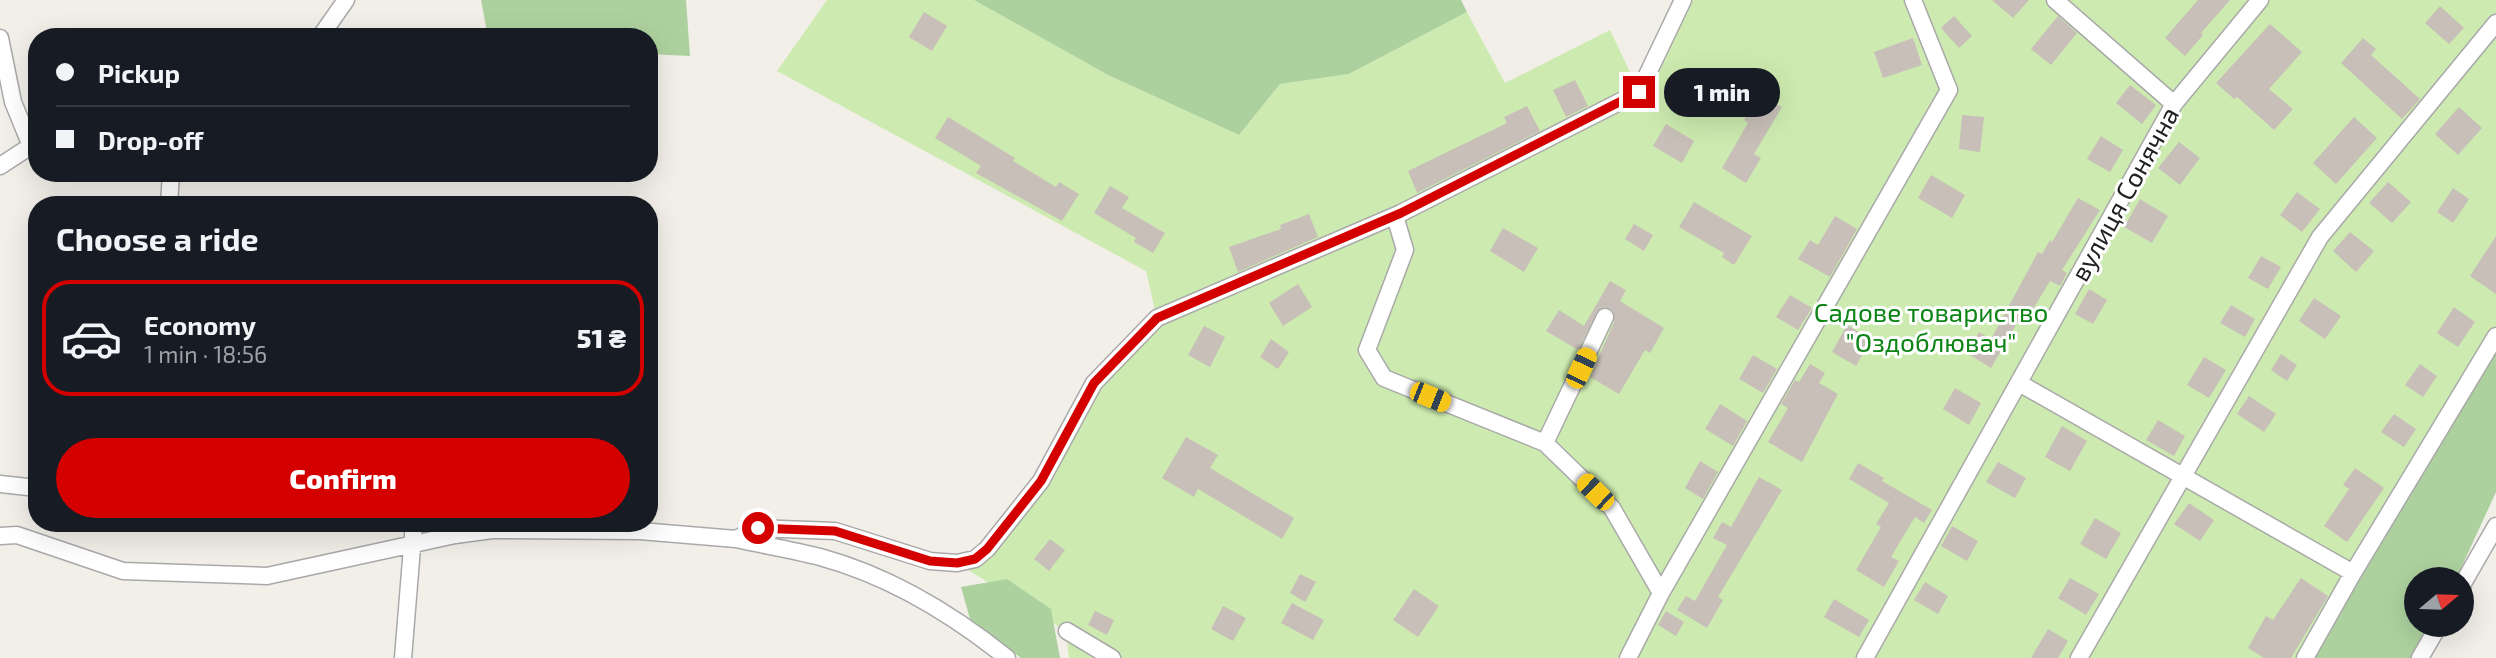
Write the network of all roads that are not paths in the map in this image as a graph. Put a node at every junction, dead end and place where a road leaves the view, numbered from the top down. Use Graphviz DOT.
graph roads {
  1 [pos="346,0"];
  2 [pos="1683,0"];
  3 [pos="1913,0"];
  4 [pos="2055,0"];
  5 [pos="2260,0"];
  6 [pos="2496,23"];
  7 [pos="326,28"];
  8 [pos="0,38"];
  9 [pos="2174,104"];
  10 [pos="28,132"];
  11 [pos="28,148"];
  12 [pos="0,166"];
  13 [pos="1395,216"];
  14 [pos="1605,317"];
  15 [pos="2496,336"];
  16 [pos="2019,383"];
  17 [pos="1545,443"];
  18 [pos="2183,478"];
  19 [pos="0,484"];
  20 [pos="28,487"];
  21 [pos="2496,526"];
  22 [pos="413,532"];
  23 [pos="477,532"];
  24 [pos="652,532"];
  25 [pos="0,536"];
  26 [pos="736,539"];
  27 [pos="412,546"];
  28 [pos="2472,567"];
  29 [pos="2353,573"];
  30 [pos="1661,593"];
  31 [pos="1067,631"];
  32 [pos="2432,637"];
  33 [pos="403,658"];
  34 [pos="1007,658"];
  35 [pos="1112,658"];
  36 [pos="1628,658"];
  37 [pos="1865,658"];
  38 [pos="2079,658"];
  39 [pos="2305,658"];
  40 [pos="2420,658"];
  1 -- 7 [label="street"];
  2 -- 13 [label="street"];
  3 -- 30 [label="street"];
  4 -- 9 [label="street"];
  5 -- 9 [label="street, вулиця Сонячна"];
  6 -- 18 [label="street"];
  8 -- 10 [label="street"];
  9 -- 16 [label="street, вулиця Сонячна"];
  11 -- 12 [label="street"];
  13 -- 17 [label="street"];
  13 -- 26 [label="street"];
  14 -- 17 [label="street"];
  15 -- 29 [label="street"];
  16 -- 18 [label="street"];
  16 -- 37 [label="street, вулиця Сонячна"];
  17 -- 30 [label="street"];
  18 -- 29 [label="street"];
  18 -- 38 [label="street"];
  19 -- 20 [label="street"];
  21 -- 28 [label="street"];
  22 -- 27 [label="street"];
  23 -- 27 [label="street"];
  24 -- 26 [label="street"];
  25 -- 27 [label="street"];
  26 -- 34 [label="street"];
  27 -- 33 [label="street"];
  29 -- 39 [label="street"];
  30 -- 36 [label="street"];
  31 -- 35 [label="street"];
  32 -- 40 [label="street"];
}
